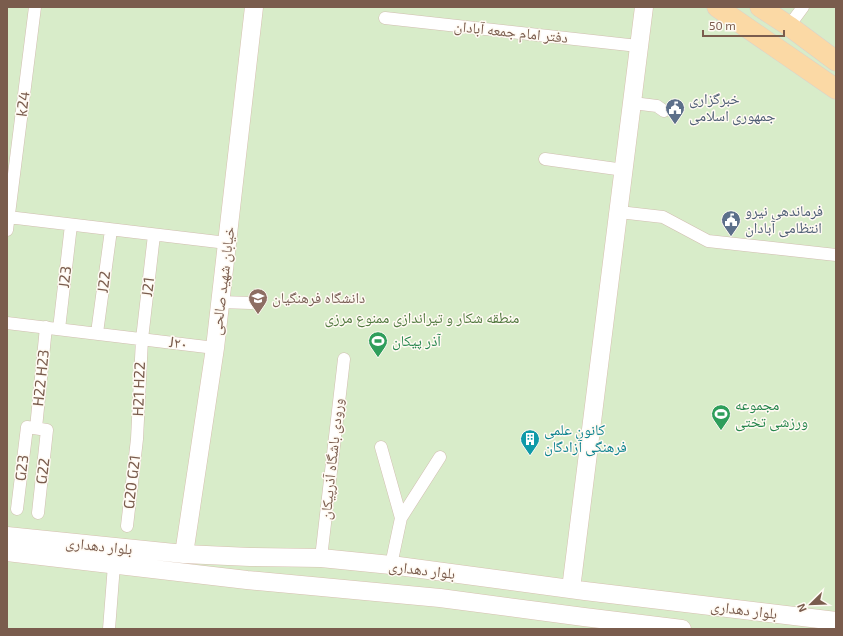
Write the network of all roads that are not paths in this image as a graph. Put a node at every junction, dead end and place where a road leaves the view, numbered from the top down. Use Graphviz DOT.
graph roads {
  1 [pos="35,7"];
  2 [pos="254,7"];
  3 [pos="644,7"];
  4 [pos="717,7"];
  5 [pos="760,7"];
  6 [pos="803,7"];
  7 [pos="385,18"];
  8 [pos="789,26"];
  9 [pos="638,46"];
  10 [pos="834,60"];
  11 [pos="818,77"];
  12 [pos="836,89"];
  13 [pos="633,103"];
  14 [pos="664,111"];
  15 [pos="545,160"];
  16 [pos="624,170"];
  17 [pos="619,212"];
  18 [pos="8,217"];
  19 [pos="71,225"];
  20 [pos="7,230"];
  21 [pos="111,230"];
  22 [pos="154,235"];
  23 [pos="227,244"];
  24 [pos="836,254"];
  25 [pos="220,302"];
  26 [pos="250,303"];
  27 [pos="7,323"];
  28 [pos="46,327"];
  29 [pos="58,329"];
  30 [pos="97,334"];
  31 [pos="142,339"];
  32 [pos="215,348"];
  33 [pos="344,359"];
  34 [pos="36,428"];
  35 [pos="137,438"];
  36 [pos="381,447"];
  37 [pos="440,457"];
  38 [pos="18,509"];
  39 [pos="38,513"];
  40 [pos="401,518"];
  41 [pos="127,526"];
  42 [pos="7,536"];
  43 [pos="7,552"];
  44 [pos="184,554"];
  45 [pos="321,558"];
  46 [pos="114,565"];
  47 [pos="391,565"];
  48 [pos="410,568"];
  49 [pos="442,572"];
  50 [pos="572,589"];
  51 [pos="407,595"];
  52 [pos="440,598"];
  53 [pos="836,621"];
  54 [pos="109,629"];
  55 [pos="682,629"];
  1 -- 18 [label="street, k24"];
  2 -- 23 [label="main road, خیابان شهید صالحی"];
  3 -- 9 [label="main road"];
  4 -- 11 [label="main road"];
  5 -- 8 [label="main road"];
  6 -- 8 [label="street"];
  7 -- 9 [label="street, دفتر امام جمعه آبادان"];
  8 -- 10 [label="main road"];
  9 -- 13 [label="main road"];
  10 -- 11 [label="main road"];
  11 -- 12 [label="main road"];
  13 -- 14 [label="street"];
  13 -- 16 [label="main road"];
  15 -- 16 [label="street"];
  16 -- 17 [label="main road"];
  17 -- 24 [label="street"];
  17 -- 50 [label="main road"];
  18 -- 19 [label="street"];
  18 -- 20 [label="street, k24"];
  19 -- 21 [label="street"];
  19 -- 29 [label="street, J23"];
  21 -- 22 [label="street"];
  21 -- 30 [label="street, J22"];
  22 -- 23 [label="street"];
  22 -- 31 [label="street, J21"];
  23 -- 25 [label="main road, خیابان شهید صالحی"];
  25 -- 26 [label="street"];
  25 -- 32 [label="main road, خیابان شهید صالحی"];
  27 -- 28 [label="street, J۲۰"];
  28 -- 29 [label="street, J۲۰"];
  28 -- 34 [label="street, H22 H23"];
  29 -- 30 [label="street, J۲۰"];
  30 -- 31 [label="street, J۲۰"];
  31 -- 32 [label="street, J۲۰"];
  31 -- 35 [label="street, H21 H22"];
  32 -- 44 [label="main road, خیابان شهید صالحی"];
  33 -- 45 [label="street, ورودی باشگاه آذرپیکان"];
  34 -- 38 [label="street, G23"];
  34 -- 39 [label="street, G22"];
  35 -- 41 [label="street, G20 G21"];
  36 -- 40 [label="street"];
  37 -- 40 [label="street"];
  40 -- 47 [label="street"];
  42 -- 44 [label="main road, بلوار دهداری"];
  43 -- 46 [label="main road, بلوار دهداری"];
  44 -- 45 [label="main road, بلوار دهداری"];
  45 -- 47 [label="main road, بلوار دهداری"];
  46 -- 51 [label="main road, بلوار دهداری"];
  46 -- 54 [label="street"];
  47 -- 48 [label="main road, بلوار دهداری"];
  48 -- 49 [label="main road, بلوار دهداری"];
  48 -- 51 [label="main road"];
  49 -- 50 [label="main road, بلوار دهداری"];
  49 -- 52 [label="main road"];
  50 -- 53 [label="main road, بلوار دهداری"];
  51 -- 52 [label="main road, بلوار دهداری"];
  52 -- 55 [label="main road, بلوار دهداری"];
}
